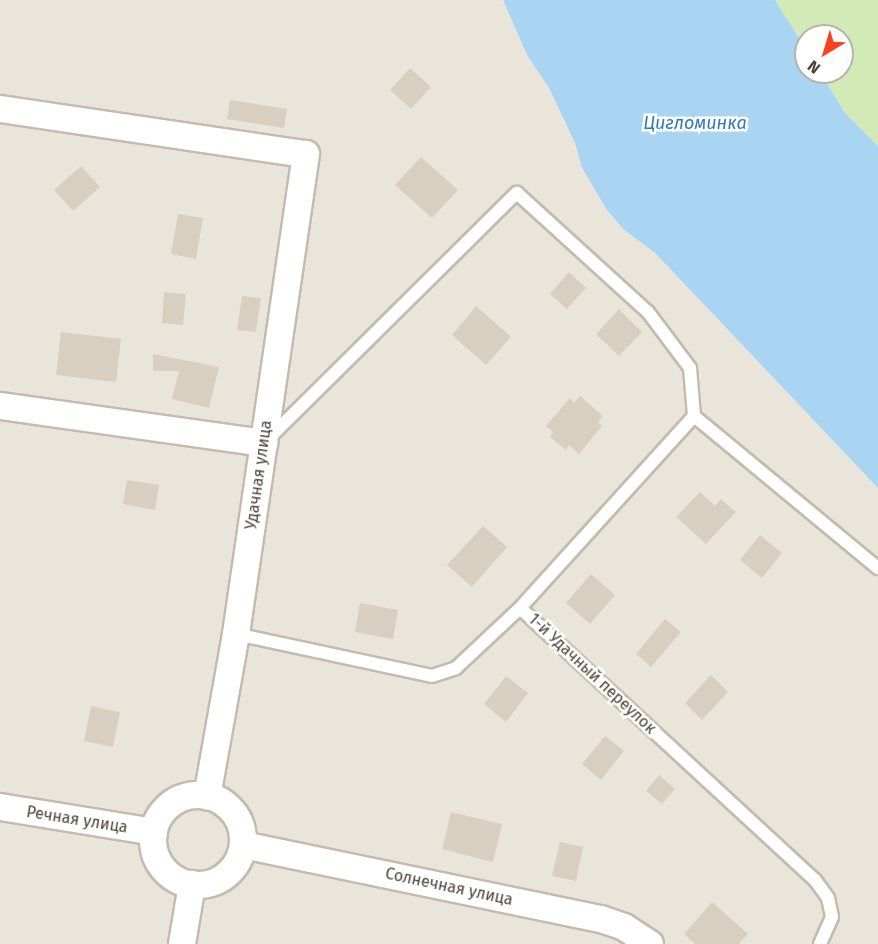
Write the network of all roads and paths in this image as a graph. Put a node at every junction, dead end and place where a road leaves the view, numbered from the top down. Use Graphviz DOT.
graph roads {
  1 [pos="0,109"];
  2 [pos="0,406"];
  3 [pos="694,416"];
  4 [pos="264,442"];
  5 [pos="878,568"];
  6 [pos="520,608"];
  7 [pos="236,634"];
  8 [pos="207,796"];
  9 [pos="0,807"];
  10 [pos="154,832"];
  11 [pos="243,845"];
  12 [pos="192,885"];
  13 [pos="182,944"];
  14 [pos="650,944"];
  15 [pos="820,944"];
  1 -- 4 [label="street, Удачная улица"];
  2 -- 4 [label="street"];
  3 -- 4 [label="lane"];
  3 -- 5 [label="lane"];
  3 -- 6 [label="lane"];
  4 -- 7 [label="street, Удачная улица"];
  6 -- 7 [label="lane, 1-й Удачный переулок"];
  6 -- 15 [label="lane, 1-й Удачный переулок"];
  7 -- 8 [label="street, Удачная улица"];
  8 -- 10 [label="street"];
  8 -- 11 [label="street"];
  9 -- 10 [label="street, Речная улица"];
  10 -- 12 [label="street"];
  11 -- 12 [label="street"];
  11 -- 14 [label="street, Солнечная улица"];
  12 -- 13 [label="street"];
}
